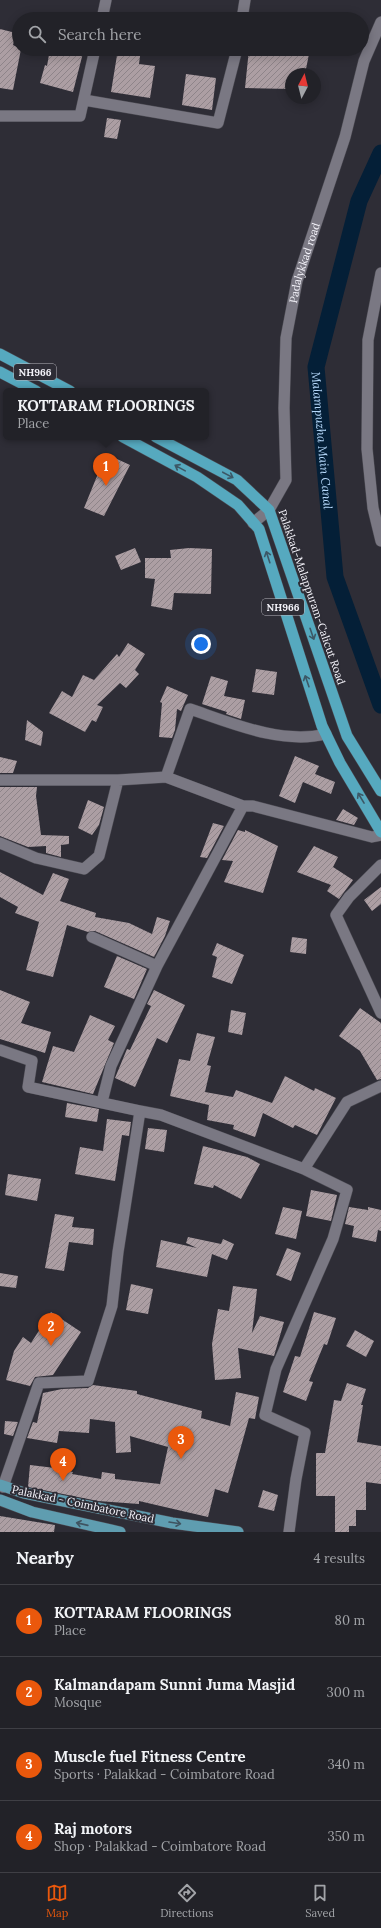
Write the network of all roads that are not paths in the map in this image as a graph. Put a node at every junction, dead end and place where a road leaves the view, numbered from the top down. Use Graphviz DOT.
graph roads {
  1 [pos="106,0"];
  2 [pos="245,0"];
  3 [pos="103,12"];
  4 [pos="243,12"];
  5 [pos="381,22"];
  6 [pos="369,50"];
  7 [pos="93,56"];
  8 [pos="235,56"];
  9 [pos="366,56"];
  10 [pos="84,100"];
  11 [pos="0,116"];
  12 [pos="381,273"];
  13 [pos="0,354"];
  14 [pos="0,372"];
  15 [pos="30,388"];
  16 [pos="64,388"];
  17 [pos="129,440"];
  18 [pos="162,440"];
  19 [pos="269,510"];
  20 [pos="254,523"];
  21 [pos="381,541"];
  22 [pos="326,734"];
  23 [pos="166,777"];
  24 [pos="0,780"];
  25 [pos="118,780"];
  26 [pos="381,790"];
  27 [pos="244,806"];
  28 [pos="381,832"];
  29 [pos="381,835"];
  30 [pos="0,843"];
  31 [pos="381,865"];
  32 [pos="92,937"];
  33 [pos="157,966"];
  34 [pos="381,1013"];
  35 [pos="0,1050"];
  36 [pos="381,1086"];
  37 [pos="102,1102"];
  38 [pos="140,1111"];
  39 [pos="304,1169"];
  40 [pos="1,1486"];
  41 [pos="0,1500"];
  42 [pos="120,1532"];
  43 [pos="238,1532"];
  44 [pos="289,1532"];
  1 -- 3 [label="street"];
  2 -- 4 [label="street"];
  5 -- 6 [label="street, Padalykkad road"];
  7 -- 10 [label="street"];
  8 -- 10 [label="street"];
  9 -- 19 [label="street, Padalykkad road"];
  10 -- 11 [label="street"];
  12 -- 21 [label="street"];
  13 -- 16 [label="highway, NH966"];
  14 -- 15 [label="highway, NH966"];
  20 -- 17 [label="highway, NH966, one-way"];
  18 -- 19 [label="highway, Palakkad-Malappuram-Calicut Road / NH966, one-way"];
  19 -- 20 [label="street, Padalykkad road"];
  19 -- 26 [label="highway, Palakkad-Malappuram-Calicut Road / NH966, one-way"];
  22 -- 20 [label="highway, NH966, one-way"];
  22 -- 23 [label="street"];
  28 -- 22 [label="highway, NH966, one-way"];
  23 -- 25 [label="street"];
  23 -- 27 [label="street"];
  24 -- 25 [label="street"];
  25 -- 30 [label="street"];
  27 -- 29 [label="street"];
  27 -- 33 [label="street"];
  31 -- 34 [label="street"];
  32 -- 33 [label="street"];
  33 -- 37 [label="street"];
  35 -- 37 [label="street"];
  36 -- 39 [label="street"];
  37 -- 38 [label="street"];
  38 -- 39 [label="street"];
  38 -- 40 [label="street"];
  39 -- 44 [label="street"];
  40 -- 43 [label="main road, Palakkad - Coimbatore Road, one-way"];
  42 -- 41 [label="main road, Palakkad - Coimbatore Road, one-way"];
}
